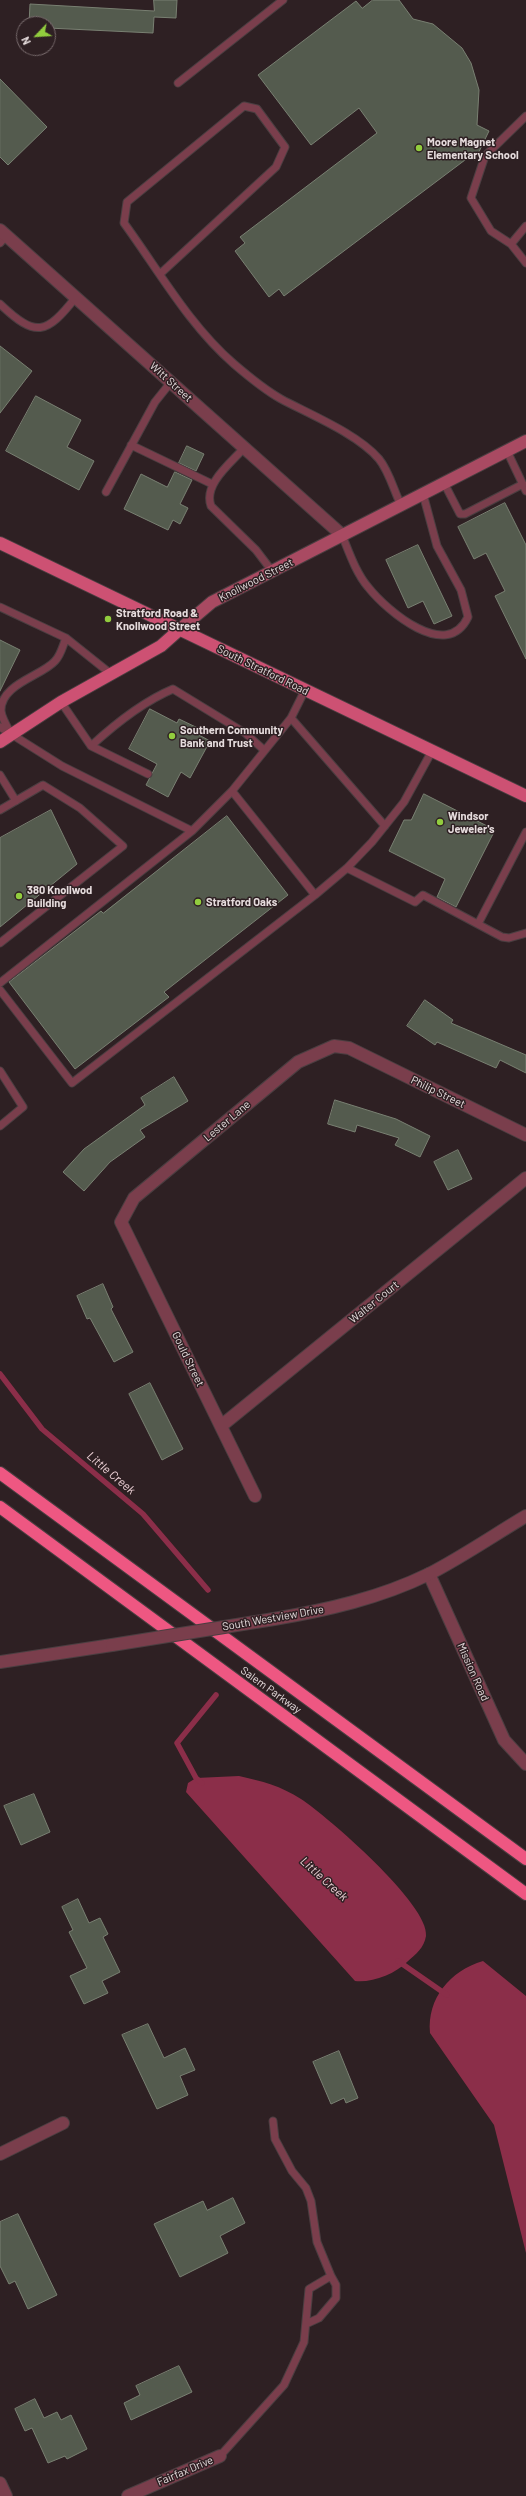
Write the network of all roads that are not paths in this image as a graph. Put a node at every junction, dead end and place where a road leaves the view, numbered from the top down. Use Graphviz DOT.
graph roads {
  1 [pos="283,0"];
  2 [pos="178,83"];
  3 [pos="526,116"];
  4 [pos="526,226"];
  5 [pos="2,236"];
  6 [pos="511,244"];
  7 [pos="526,263"];
  8 [pos="160,274"];
  9 [pos="76,297"];
  10 [pos="0,304"];
  11 [pos="171,382"];
  12 [pos="526,441"];
  13 [pos="131,445"];
  14 [pos="244,448"];
  15 [pos="507,451"];
  16 [pos="444,483"];
  17 [pos="212,484"];
  18 [pos="524,488"];
  19 [pos="106,492"];
  20 [pos="423,494"];
  21 [pos="401,506"];
  22 [pos="342,535"];
  23 [pos="0,543"];
  24 [pos="272,571"];
  25 [pos="0,606"];
  26 [pos="179,630"];
  27 [pos="66,638"];
  28 [pos="111,674"];
  29 [pos="305,690"];
  30 [pos="61,702"];
  31 [pos="291,718"];
  32 [pos="0,727"];
  33 [pos="11,735"];
  34 [pos="0,742"];
  35 [pos="90,746"];
  36 [pos="264,750"];
  37 [pos="432,751"];
  38 [pos="148,774"];
  39 [pos="0,775"];
  40 [pos="232,791"];
  41 [pos="525,795"];
  42 [pos="16,801"];
  43 [pos="0,810"];
  44 [pos="385,826"];
  45 [pos="192,831"];
  46 [pos="526,832"];
  47 [pos="347,868"];
  48 [pos="315,896"];
  49 [pos="478,924"];
  50 [pos="526,933"];
  51 [pos="0,943"];
  52 [pos="0,983"];
  53 [pos="0,990"];
  54 [pos="349,1048"];
  55 [pos="0,1071"];
  56 [pos="0,1126"];
  57 [pos="526,1135"];
  58 [pos="526,1178"];
  59 [pos="121,1222"];
  60 [pos="221,1426"];
  61 [pos="0,1473"];
  62 [pos="254,1496"];
  63 [pos="0,1507"];
  64 [pos="526,1516"];
  65 [pos="429,1574"];
  66 [pos="0,1662"];
  67 [pos="526,1764"];
  68 [pos="526,1859"];
  69 [pos="526,1894"];
  70 [pos="273,2121"];
  71 [pos="63,2123"];
  72 [pos="0,2154"];
  73 [pos="331,2276"];
  74 [pos="306,2324"];
  75 [pos="220,2456"];
  76 [pos="0,2483"];
  77 [pos="6,2496"];
  78 [pos="128,2496"];
  1 -- 2 [label="lane"];
  3 -- 6 [label="lane"];
  4 -- 6 [label="lane"];
  5 -- 9 [label="street, Witt Street"];
  6 -- 7 [label="lane"];
  8 -- 8 [label="lane"];
  8 -- 21 [label="lane"];
  9 -- 10 [label="lane"];
  9 -- 11 [label="street, Witt Street"];
  11 -- 13 [label="lane"];
  11 -- 14 [label="street, Witt Street"];
  12 -- 15 [label="main road, Knollwood Street"];
  13 -- 17 [label="lane"];
  13 -- 19 [label="lane"];
  14 -- 17 [label="lane"];
  14 -- 22 [label="street, Witt Street"];
  15 -- 16 [label="main road, Knollwood Street"];
  15 -- 18 [label="lane"];
  16 -- 18 [label="lane"];
  16 -- 20 [label="main road, Knollwood Street"];
  17 -- 24 [label="lane"];
  20 -- 21 [label="main road, Knollwood Street"];
  20 -- 22 [label="lane"];
  21 -- 22 [label="main road, Knollwood Street"];
  22 -- 24 [label="main road, Knollwood Street"];
  23 -- 26 [label="main road, South Stratford Road"];
  24 -- 26 [label="main road, Knollwood Street"];
  25 -- 27 [label="lane"];
  26 -- 28 [label="main road, Knollwood Street"];
  26 -- 29 [label="main road, South Stratford Road"];
  27 -- 28 [label="lane"];
  27 -- 33 [label="lane"];
  28 -- 30 [label="main road, Knollwood Street"];
  29 -- 31 [label="lane"];
  29 -- 37 [label="main road, South Stratford Road"];
  30 -- 33 [label="main road, Knollwood Street"];
  30 -- 35 [label="lane"];
  31 -- 36 [label="lane"];
  31 -- 44 [label="lane"];
  32 -- 33 [label="lane"];
  33 -- 34 [label="main road, Knollwood Street"];
  33 -- 45 [label="lane"];
  35 -- 36 [label="lane"];
  35 -- 38 [label="lane"];
  36 -- 40 [label="lane"];
  37 -- 41 [label="main road, South Stratford Road"];
  37 -- 44 [label="lane"];
  39 -- 42 [label="lane"];
  40 -- 45 [label="lane"];
  40 -- 48 [label="lane"];
  42 -- 43 [label="lane"];
  42 -- 51 [label="lane"];
  44 -- 47 [label="lane"];
  45 -- 52 [label="lane"];
  46 -- 49 [label="lane"];
  47 -- 48 [label="lane"];
  47 -- 49 [label="lane"];
  48 -- 53 [label="lane"];
  49 -- 50 [label="lane"];
  54 -- 57 [label="street, Philip Street"];
  54 -- 59 [label="street, Lester Lane"];
  55 -- 56 [label="lane"];
  58 -- 60 [label="street, Walter Court"];
  59 -- 60 [label="street, Gould Street"];
  60 -- 62 [label="street, Gould Street"];
  61 -- 68 [label="highway, Salem Parkway"];
  63 -- 69 [label="highway, Salem Parkway"];
  64 -- 65 [label="street, South Westview Drive"];
  65 -- 66 [label="street, South Westview Drive, bridge"];
  65 -- 67 [label="street, Mission Road"];
  70 -- 73 [label="lane"];
  71 -- 72 [label="street"];
  73 -- 74 [label="lane"];
  73 -- 74 [label="lane"];
  74 -- 75 [label="lane"];
  75 -- 78 [label="street, Fairfax Drive"];
  76 -- 77 [label="street"];
}
